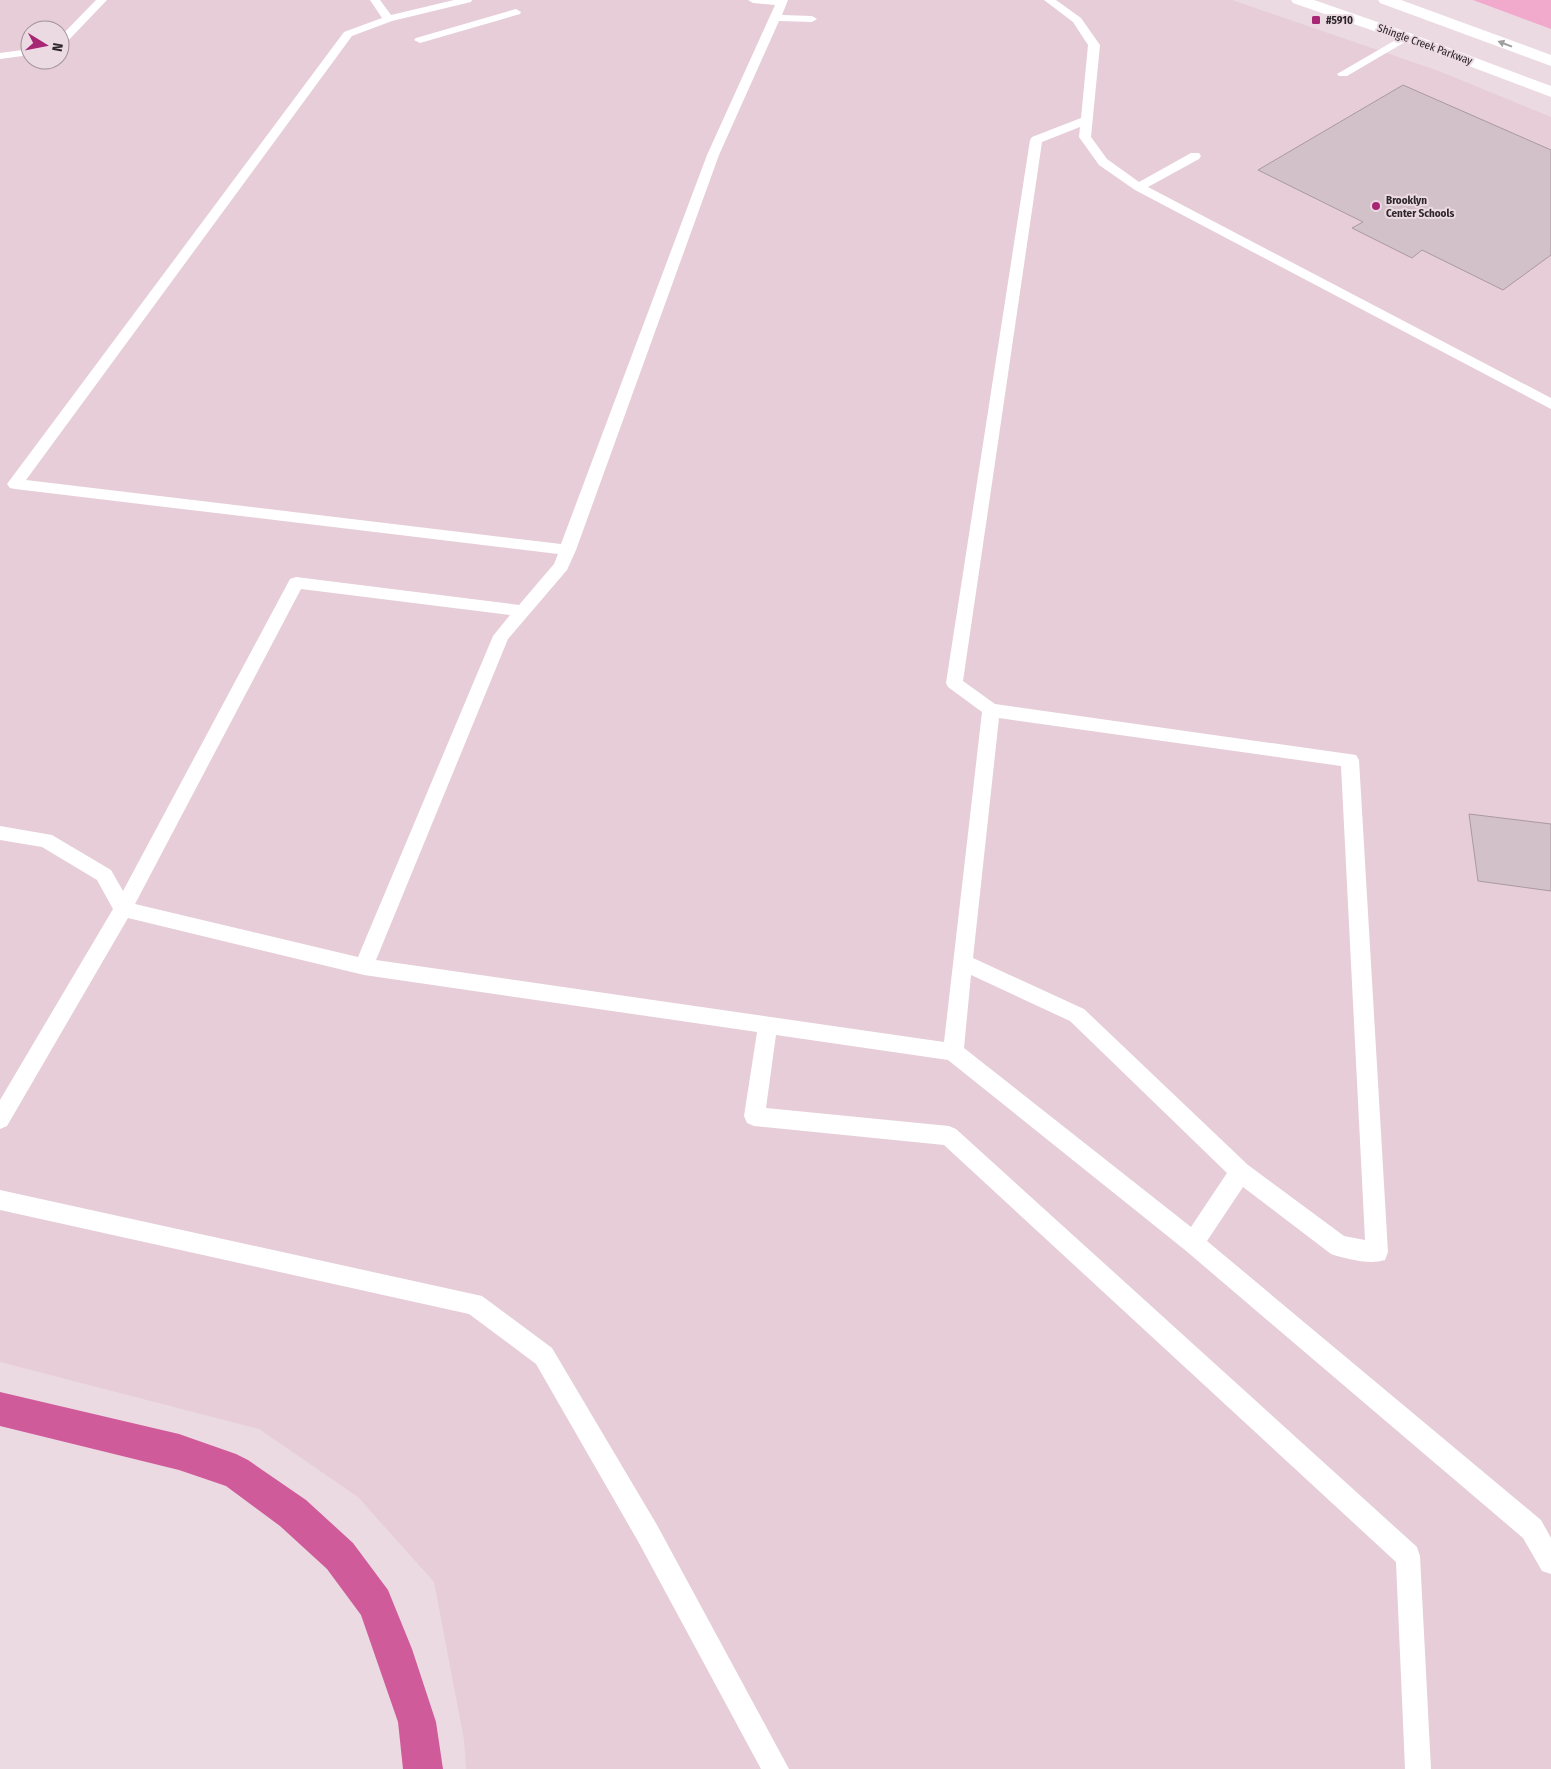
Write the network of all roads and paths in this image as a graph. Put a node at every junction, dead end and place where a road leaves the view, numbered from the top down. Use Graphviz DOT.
graph roads {
  1 [pos="102,0"];
  2 [pos="375,0"];
  3 [pos="467,0"];
  4 [pos="753,0"];
  5 [pos="1049,0"];
  6 [pos="1299,0"];
  7 [pos="1386,0"];
  8 [pos="780,7"];
  9 [pos="516,12"];
  10 [pos="388,19"];
  11 [pos="812,19"];
  12 [pos="70,33"];
  13 [pos="1406,37"];
  14 [pos="420,40"];
  15 [pos="20,53"];
  16 [pos="0,56"];
  17 [pos="1551,61"];
  18 [pos="1343,74"];
  19 [pos="1551,92"];
  20 [pos="1087,120"];
  21 [pos="1195,156"];
  22 [pos="1139,186"];
  23 [pos="1551,404"];
  24 [pos="568,550"];
  25 [pos="523,611"];
  26 [pos="991,710"];
  27 [pos="0,833"];
  28 [pos="123,909"];
  29 [pos="963,962"];
  30 [pos="364,968"];
  31 [pos="768,1025"];
  32 [pos="953,1052"];
  33 [pos="0,1119"];
  34 [pos="1240,1172"];
  35 [pos="0,1200"];
  36 [pos="1193,1243"];
  37 [pos="0,1409"];
  38 [pos="1551,1562"];
  39 [pos="424,1769"];
  40 [pos="776,1769"];
  41 [pos="1418,1769"];
  1 -- 12 [label="lane"];
  2 -- 10 [label="lane"];
  3 -- 10 [label="lane"];
  4 -- 8 [label="lane"];
  5 -- 20 [label="lane"];
  6 -- 13 [label="street, Shingle Creek Parkway"];
  17 -- 7 [label="street, one-way"];
  8 -- 11 [label="lane"];
  8 -- 24 [label="lane"];
  9 -- 14 [label="lane"];
  10 -- 24 [label="lane"];
  13 -- 18 [label="lane"];
  13 -- 19 [label="street, Shingle Creek Parkway"];
  15 -- 16 [label="lane"];
  20 -- 22 [label="lane"];
  20 -- 26 [label="lane"];
  21 -- 22 [label="lane"];
  22 -- 23 [label="lane"];
  24 -- 25 [label="lane"];
  25 -- 28 [label="lane"];
  25 -- 30 [label="lane"];
  26 -- 29 [label="lane"];
  26 -- 34 [label="lane"];
  27 -- 28 [label="lane"];
  28 -- 30 [label="lane"];
  28 -- 33 [label="lane"];
  29 -- 32 [label="lane"];
  29 -- 34 [label="lane"];
  30 -- 31 [label="lane"];
  31 -- 32 [label="lane"];
  31 -- 41 [label="lane"];
  32 -- 36 [label="lane"];
  34 -- 36 [label="lane"];
  35 -- 40 [label="lane"];
  36 -- 38 [label="lane"];
  37 -- 39 [label="highway"];
}
